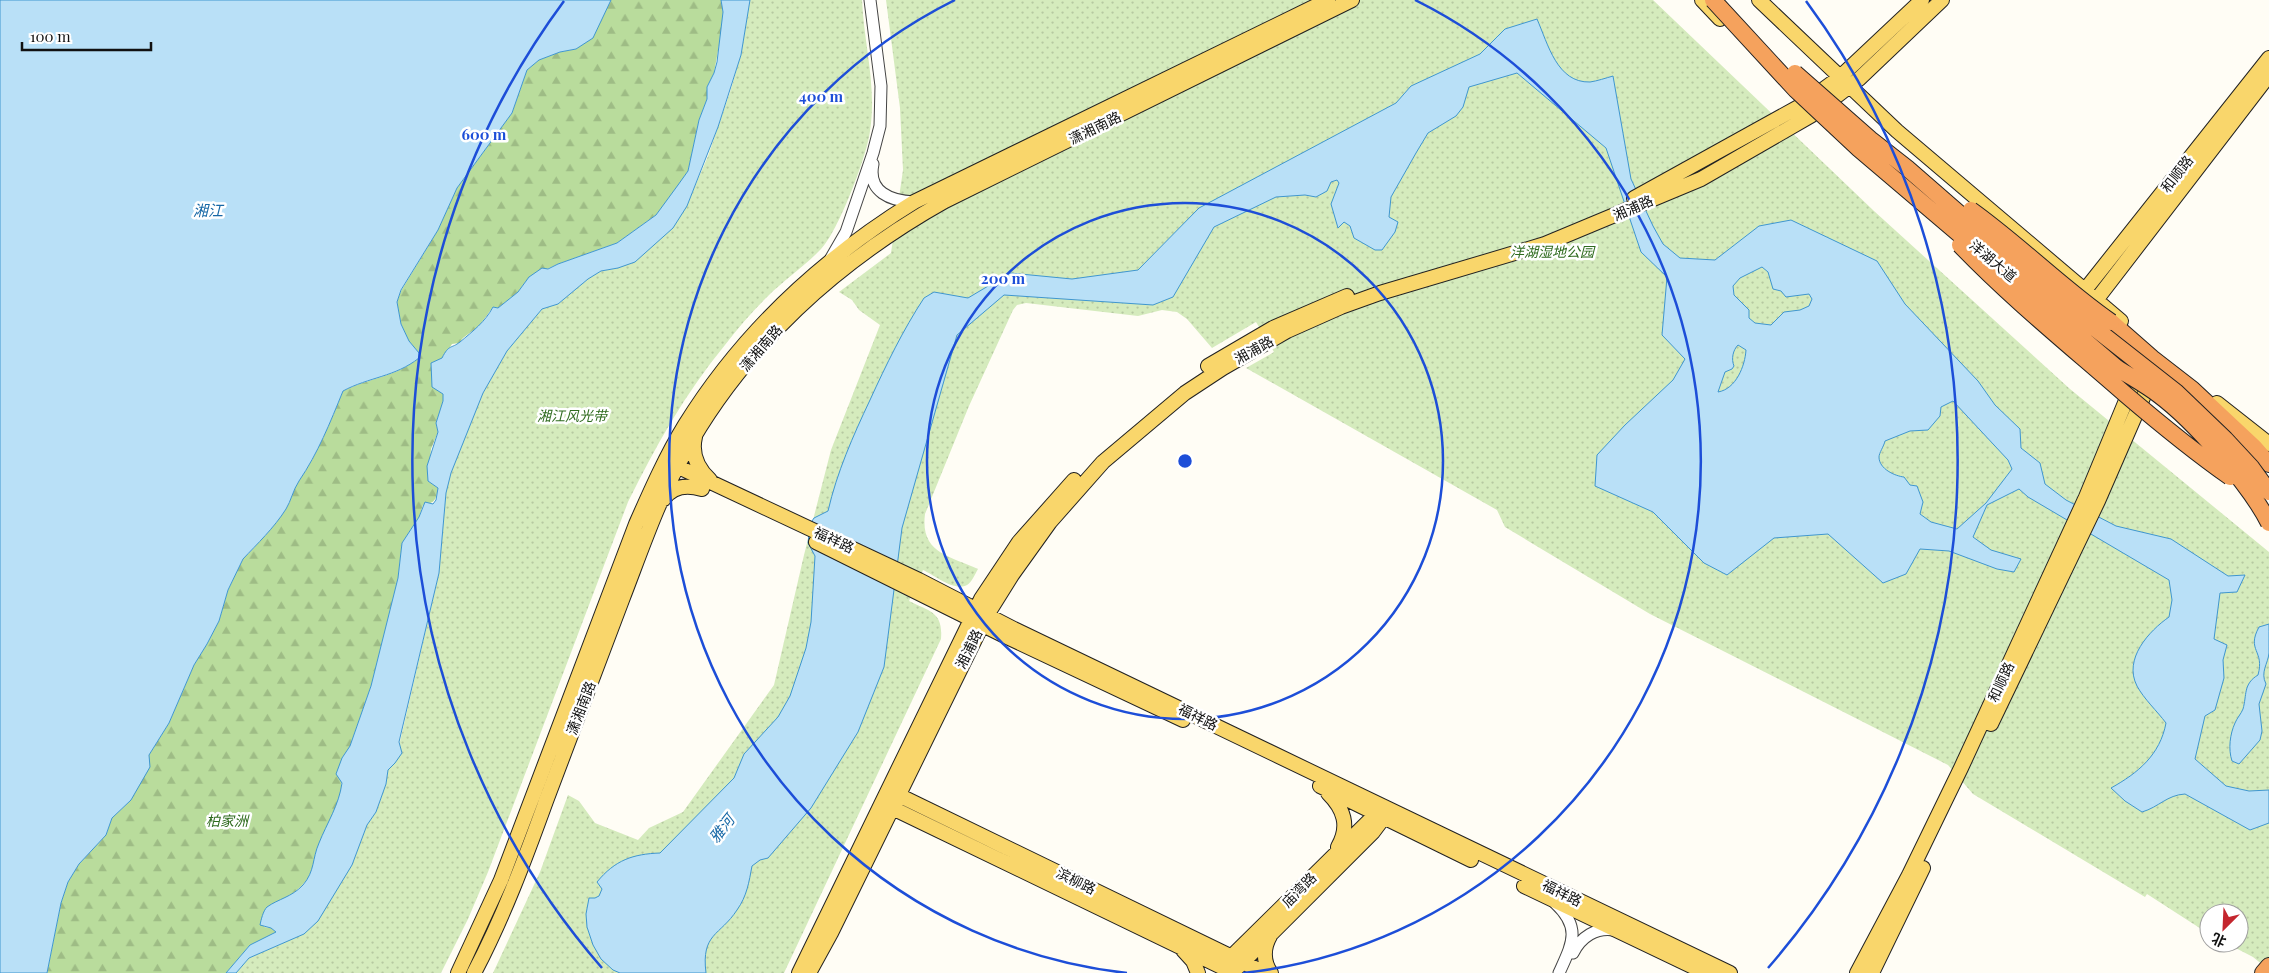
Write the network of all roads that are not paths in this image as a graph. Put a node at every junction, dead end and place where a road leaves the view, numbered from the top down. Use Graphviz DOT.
graph roads {
  1 [pos="872,0"];
  2 [pos="1328,0"];
  3 [pos="1352,0"];
  4 [pos="1702,0"];
  5 [pos="1713,0"];
  6 [pos="1727,0"];
  7 [pos="1759,0"];
  8 [pos="1922,0"];
  9 [pos="1942,0"];
  10 [pos="2269,58"];
  11 [pos="2269,75"];
  12 [pos="1844,83"];
  13 [pos="1802,105"];
  14 [pos="1812,115"];
  15 [pos="1907,168"];
  16 [pos="1890,175"];
  17 [pos="1652,195"];
  18 [pos="914,202"];
  19 [pos="1622,208"];
  20 [pos="825,265"];
  21 [pos="2085,290"];
  22 [pos="2097,299"];
  23 [pos="2132,386"];
  24 [pos="2145,393"];
  25 [pos="698,430"];
  26 [pos="2262,446"];
  27 [pos="2269,457"];
  28 [pos="2269,464"];
  29 [pos="669,468"];
  30 [pos="724,488"];
  31 [pos="2269,488"];
  32 [pos="702,489"];
  33 [pos="2269,492"];
  34 [pos="2092,499"];
  35 [pos="660,504"];
  36 [pos="2269,504"];
  37 [pos="2269,523"];
  38 [pos="802,530"];
  39 [pos="2066,554"];
  40 [pos="994,576"];
  41 [pos="1003,590"];
  42 [pos="940,597"];
  43 [pos="979,617"];
  44 [pos="1012,633"];
  45 [pos="961,651"];
  46 [pos="915,760"];
  47 [pos="1324,788"];
  48 [pos="890,799"];
  49 [pos="1383,812"];
  50 [pos="925,816"];
  51 [pos="1414,833"];
  52 [pos="876,840"];
  53 [pos="1357,847"];
  54 [pos="1330,859"];
  55 [pos="1548,897"];
  56 [pos="1265,932"];
  57 [pos="1622,932"];
  58 [pos="1198,940"];
  59 [pos="1179,946"];
  60 [pos="1237,959"];
  61 [pos="2269,966"];
  62 [pos="1227,972"];
  63 [pos="458,973"];
  64 [pos="474,973"];
  65 [pos="799,973"];
  66 [pos="809,973"];
  67 [pos="1198,973"];
  68 [pos="1265,973"];
  69 [pos="1271,973"];
  70 [pos="1558,973"];
  71 [pos="1563,973"];
  72 [pos="1706,973"];
  73 [pos="1730,973"];
  74 [pos="1857,973"];
  75 [pos="1872,973"];
  76 [pos="2263,973"];
  1 -- 18 [label="street"];
  1 -- 20 [label="street"];
  2 -- 18 [label="main road, 潇湘南路"];
  3 -- 25 [label="main road, 潇湘南路"];
  4 -- 13 [label="main road"];
  5 -- 16 [label="highway, 洋湖大道, bridge"];
  6 -- 15 [label="highway, 洋湖大道, bridge"];
  7 -- 12 [label="main road"];
  8 -- 12 [label="main road, 湘浦路"];
  9 -- 12 [label="main road, 湘浦路"];
  10 -- 21 [label="main road, 和顺路"];
  11 -- 22 [label="main road, 和顺路"];
  12 -- 13 [label="main road, 湘浦路"];
  12 -- 14 [label="main road, 湘浦路"];
  12 -- 21 [label="main road"];
  13 -- 14 [label="main road"];
  13 -- 17 [label="main road, 湘浦路"];
  14 -- 17 [label="main road, 湘浦路"];
  14 -- 23 [label="main road"];
  15 -- 26 [label="highway, bridge"];
  15 -- 33 [label="highway, 洋湖大道, bridge"];
  16 -- 36 [label="highway, bridge"];
  16 -- 37 [label="highway, 洋湖大道, bridge"];
  17 -- 19 [label="main road, 湘浦路"];
  18 -- 20 [label="main road, 潇湘南路"];
  19 -- 40 [label="main road, 湘浦路"];
  19 -- 41 [label="main road, 湘浦路"];
  20 -- 29 [label="main road, 潇湘南路"];
  21 -- 22 [label="main road"];
  22 -- 26 [label="main road"];
  23 -- 24 [label="main road"];
  23 -- 34 [label="main road, 和顺路"];
  24 -- 31 [label="main road"];
  24 -- 34 [label="main road, 和顺路"];
  25 -- 29 [label="main road, 潇湘南路"];
  25 -- 30 [label="main road"];
  26 -- 27 [label="highway"];
  26 -- 28 [label="highway"];
  29 -- 30 [label="main road, 福祥路"];
  29 -- 32 [label="main road, 福祥路"];
  29 -- 35 [label="main road, 潇湘南路"];
  29 -- 63 [label="main road, 潇湘南路"];
  30 -- 38 [label="main road, 福祥路"];
  32 -- 35 [label="main road"];
  32 -- 38 [label="main road, 福祥路"];
  34 -- 39 [label="main road, 和顺路"];
  35 -- 64 [label="main road, 潇湘南路"];
  38 -- 42 [label="main road, 福祥路"];
  39 -- 74 [label="main road, 和顺路"];
  39 -- 75 [label="main road, 和顺路"];
  40 -- 42 [label="main road"];
  40 -- 43 [label="main road, 湘浦路"];
  41 -- 43 [label="main road, 湘浦路"];
  41 -- 44 [label="main road"];
  42 -- 43 [label="main road, 福祥路"];
  42 -- 45 [label="main road"];
  43 -- 44 [label="main road, 福祥路"];
  43 -- 45 [label="main road, 湘浦路"];
  44 -- 45 [label="main road"];
  44 -- 47 [label="main road, 福祥路"];
  44 -- 49 [label="main road, 福祥路"];
  45 -- 46 [label="main road, 湘浦路"];
  45 -- 48 [label="main road, 湘浦路"];
  46 -- 48 [label="main road, 湘浦路"];
  46 -- 50 [label="main road"];
  47 -- 49 [label="main road, 福祥路"];
  47 -- 54 [label="main road"];
  48 -- 50 [label="main road, 滨柳路"];
  48 -- 52 [label="main road, 湘浦路"];
  48 -- 65 [label="main road, 湘浦路"];
  49 -- 51 [label="main road, 福祥路"];
  49 -- 53 [label="main road, 庙湾路"];
  49 -- 54 [label="main road, 庙湾路"];
  49 -- 73 [label="main road, 福祥路"];
  50 -- 52 [label="main road"];
  50 -- 58 [label="main road, 滨柳路"];
  50 -- 59 [label="main road, 滨柳路"];
  51 -- 53 [label="main road"];
  51 -- 55 [label="main road, 福祥路"];
  52 -- 66 [label="main road, 湘浦路"];
  53 -- 56 [label="main road, 庙湾路"];
  54 -- 56 [label="main road, 庙湾路"];
  55 -- 57 [label="main road, 福祥路"];
  55 -- 70 [label="street"];
  56 -- 58 [label="main road"];
  56 -- 60 [label="main road, 庙湾路"];
  56 -- 69 [label="main road"];
  57 -- 71 [label="street"];
  57 -- 72 [label="main road, 福祥路"];
  58 -- 60 [label="main road, 滨柳路"];
  59 -- 62 [label="main road, 滨柳路"];
  59 -- 67 [label="main road"];
  60 -- 62 [label="main road, 庙湾路"];
  60 -- 68 [label="main road, 滨柳路"];
  61 -- 76 [label="highway"];
}
